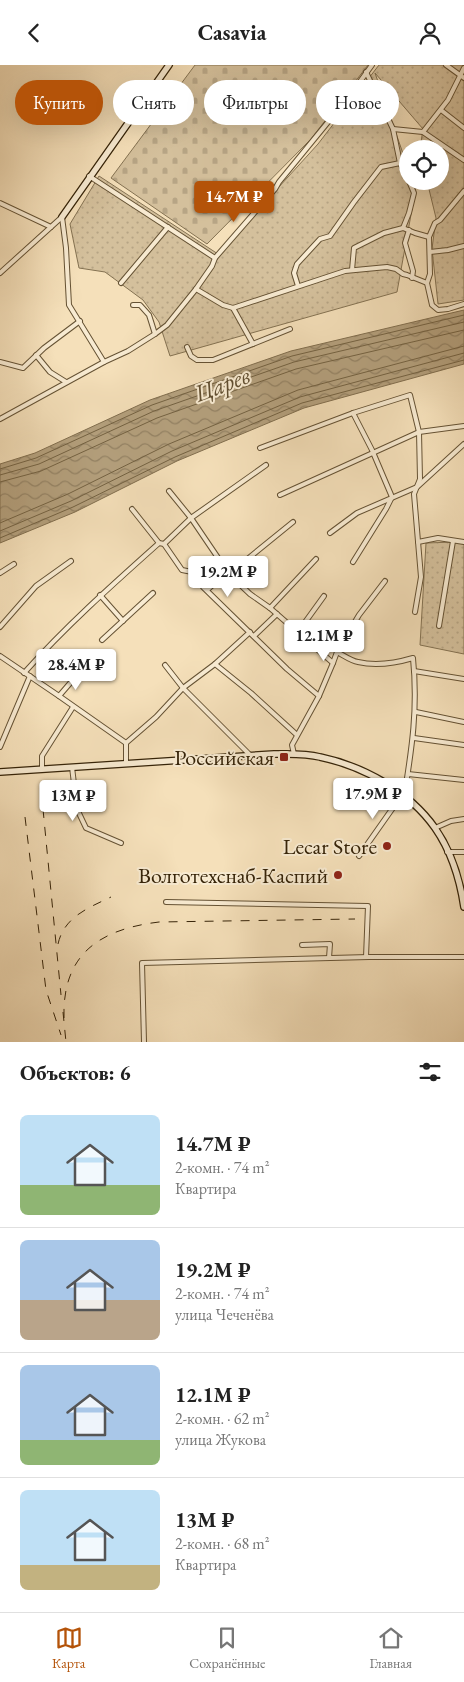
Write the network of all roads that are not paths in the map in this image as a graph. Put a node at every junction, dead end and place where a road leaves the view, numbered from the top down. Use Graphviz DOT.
graph roads {
  1 [pos="169,65"];
  2 [pos="372,65"];
  3 [pos="446,65"];
  4 [pos="464,68"];
  5 [pos="366,72"];
  6 [pos="460,75"];
  7 [pos="464,78"];
  8 [pos="441,111"];
  9 [pos="464,128"];
  10 [pos="393,129"];
  11 [pos="423,133"];
  12 [pos="399,158"];
  13 [pos="464,160"];
  14 [pos="399,163"];
  15 [pos="89,177"];
  16 [pos="413,190"];
  17 [pos="464,191"];
  18 [pos="0,203"];
  19 [pos="62,217"];
  20 [pos="50,227"];
  21 [pos="168,227"];
  22 [pos="403,228"];
  23 [pos="409,231"];
  24 [pos="429,237"];
  25 [pos="464,246"];
  26 [pos="430,251"];
  27 [pos="216,258"];
  28 [pos="352,270"];
  29 [pos="0,273"];
  30 [pos="412,277"];
  31 [pos="121,283"];
  32 [pos="427,283"];
  33 [pos="298,285"];
  34 [pos="196,289"];
  35 [pos="464,304"];
  36 [pos="133,305"];
  37 [pos="233,308"];
  38 [pos="80,321"];
  39 [pos="290,329"];
  40 [pos="155,334"];
  41 [pos="253,344"];
  42 [pos="187,347"];
  43 [pos="36,355"];
  44 [pos="0,362"];
  45 [pos="104,362"];
  46 [pos="66,382"];
  47 [pos="353,413"];
  48 [pos="0,419"];
  49 [pos="464,426"];
  50 [pos="419,432"];
  51 [pos="464,444"];
  52 [pos="260,448"];
  53 [pos="373,452"];
  54 [pos="266,465"];
  55 [pos="417,487"];
  56 [pos="169,491"];
  57 [pos="280,495"];
  58 [pos="392,497"];
  59 [pos="132,509"];
  60 [pos="191,518"];
  61 [pos="293,522"];
  62 [pos="330,533"];
  63 [pos="453,541"];
  64 [pos="418,542"];
  65 [pos="464,542"];
  66 [pos="162,544"];
  67 [pos="316,559"];
  68 [pos="71,561"];
  69 [pos="353,562"];
  70 [pos="14,564"];
  71 [pos="0,573"];
  72 [pos="229,574"];
  73 [pos="385,581"];
  74 [pos="207,591"];
  75 [pos="153,593"];
  76 [pos="100,595"];
  77 [pos="324,596"];
  78 [pos="270,608"];
  79 [pos="415,612"];
  80 [pos="277,614"];
  81 [pos="123,621"];
  82 [pos="438,626"];
  83 [pos="0,627"];
  84 [pos="250,632"];
  85 [pos="298,632"];
  86 [pos="254,636"];
  87 [pos="102,640"];
  88 [pos="337,652"];
  89 [pos="0,656"];
  90 [pos="334,663"];
  91 [pos="214,664"];
  92 [pos="165,665"];
  93 [pos="414,671"];
  94 [pos="24,673"];
  95 [pos="78,674"];
  96 [pos="30,676"];
  97 [pos="464,679"];
  98 [pos="183,688"];
  99 [pos="59,696"];
  100 [pos="319,696"];
  101 [pos="73,707"];
  102 [pos="416,712"];
  103 [pos="464,722"];
  104 [pos="297,735"];
  105 [pos="414,738"];
  106 [pos="126,743"];
  107 [pos="464,745"];
  108 [pos="0,747"];
  109 [pos="294,754"];
  110 [pos="250,755"];
  111 [pos="126,763"];
  112 [pos="72,767"];
  113 [pos="42,769"];
  114 [pos="0,772"];
  115 [pos="408,774"];
  116 [pos="464,780"];
  117 [pos="403,796"];
  118 [pos="464,819"];
  119 [pos="435,828"];
  120 [pos="121,843"];
  121 [pos="464,851"];
  122 [pos="447,852"];
  123 [pos="359,856"];
  124 [pos="166,903"];
  125 [pos="464,907"];
  126 [pos="302,945"];
  127 [pos="366,957"];
  128 [pos="464,957"];
  129 [pos="330,958"];
  130 [pos="144,1042"];
  1 -- 15 [label="street"];
  2 -- 5 [label="street"];
  3 -- 6 [label="street"];
  4 -- 6 [label="street"];
  5 -- 10 [label="street"];
  5 -- 27 [label="street"];
  6 -- 7 [label="street"];
  6 -- 8 [label="street"];
  8 -- 9 [label="street"];
  8 -- 11 [label="street"];
  10 -- 11 [label="street"];
  10 -- 12 [label="street"];
  11 -- 13 [label="street"];
  14 -- 33 [label="street"];
  15 -- 19 [label="street"];
  15 -- 21 [label="street"];
  16 -- 22 [label="street"];
  17 -- 24 [label="street"];
  18 -- 20 [label="street"];
  19 -- 20 [label="street"];
  19 -- 38 [label="street"];
  20 -- 29 [label="street"];
  21 -- 27 [label="street"];
  21 -- 31 [label="street"];
  22 -- 23 [label="street"];
  22 -- 28 [label="street"];
  23 -- 24 [label="street"];
  23 -- 30 [label="street"];
  24 -- 26 [label="street"];
  25 -- 26 [label="street"];
  26 -- 32 [label="street"];
  27 -- 34 [label="street"];
  28 -- 30 [label="street"];
  28 -- 33 [label="street"];
  30 -- 32 [label="street"];
  32 -- 35 [label="street"];
  33 -- 37 [label="street"];
  34 -- 37 [label="street"];
  34 -- 40 [label="street"];
  36 -- 40 [label="street"];
  37 -- 41 [label="street"];
  38 -- 43 [label="street"];
  38 -- 45 [label="street"];
  39 -- 41 [label="street"];
  40 -- 45 [label="street"];
  41 -- 42 [label="street"];
  43 -- 44 [label="street"];
  43 -- 46 [label="street"];
  45 -- 46 [label="street"];
  46 -- 48 [label="street"];
  47 -- 50 [label="street"];
  47 -- 52 [label="street"];
  47 -- 53 [label="street"];
  49 -- 50 [label="street"];
  50 -- 53 [label="street"];
  50 -- 55 [label="street"];
  51 -- 55 [label="street"];
  53 -- 57 [label="street"];
  53 -- 58 [label="street"];
  54 -- 60 [label="street"];
  55 -- 58 [label="street"];
  55 -- 64 [label="street"];
  56 -- 60 [label="street"];
  58 -- 62 [label="street"];
  58 -- 69 [label="street"];
  59 -- 66 [label="street"];
  60 -- 66 [label="street"];
  60 -- 72 [label="street"];
  61 -- 72 [label="street"];
  63 -- 64 [label="street"];
  63 -- 65 [label="street"];
  63 -- 82 [label="street"];
  64 -- 79 [label="street"];
  66 -- 74 [label="street"];
  66 -- 76 [label="street"];
  67 -- 78 [label="street"];
  68 -- 83 [label="street"];
  70 -- 71 [label="street"];
  72 -- 74 [label="street"];
  72 -- 78 [label="street"];
  73 -- 88 [label="street"];
  74 -- 84 [label="street"];
  75 -- 81 [label="street"];
  76 -- 81 [label="street"];
  76 -- 94 [label="street"];
  77 -- 85 [label="street"];
  78 -- 80 [label="street"];
  80 -- 85 [label="street"];
  80 -- 86 [label="street"];
  81 -- 87 [label="street"];
  84 -- 86 [label="street"];
  84 -- 91 [label="street"];
  85 -- 90 [label="street"];
  86 -- 100 [label="street"];
  88 -- 90 [label="street"];
  88 -- 93 [label="street"];
  89 -- 94 [label="street"];
  90 -- 100 [label="street"];
  91 -- 98 [label="street"];
  91 -- 104 [label="street"];
  92 -- 98 [label="street"];
  93 -- 97 [label="street"];
  93 -- 102 [label="street"];
  94 -- 96 [label="street"];
  95 -- 99 [label="street"];
  96 -- 99 [label="street"];
  96 -- 108 [label="street"];
  98 -- 106 [label="street"];
  98 -- 110 [label="street"];
  99 -- 101 [label="street"];
  100 -- 104 [label="street"];
  101 -- 106 [label="street"];
  101 -- 113 [label="street"];
  102 -- 103 [label="street"];
  102 -- 105 [label="street"];
  104 -- 109 [label="street"];
  105 -- 107 [label="street"];
  105 -- 115 [label="street"];
  106 -- 111 [label="street"];
  109 -- 110 [label="street"];
  109 -- 117 [label="street"];
  110 -- 111 [label="street"];
  111 -- 112 [label="street"];
  112 -- 113 [label="street"];
  112 -- 120 [label="street"];
  113 -- 114 [label="street"];
  115 -- 116 [label="street"];
  115 -- 117 [label="street"];
  117 -- 119 [label="street"];
  117 -- 123 [label="street"];
  118 -- 119 [label="street"];
  119 -- 122 [label="street"];
  121 -- 122 [label="street"];
  122 -- 125 [label="street"];
  124 -- 127 [label="street"];
  126 -- 129 [label="street"];
  127 -- 128 [label="street"];
  127 -- 129 [label="street"];
  129 -- 130 [label="street"];
}
